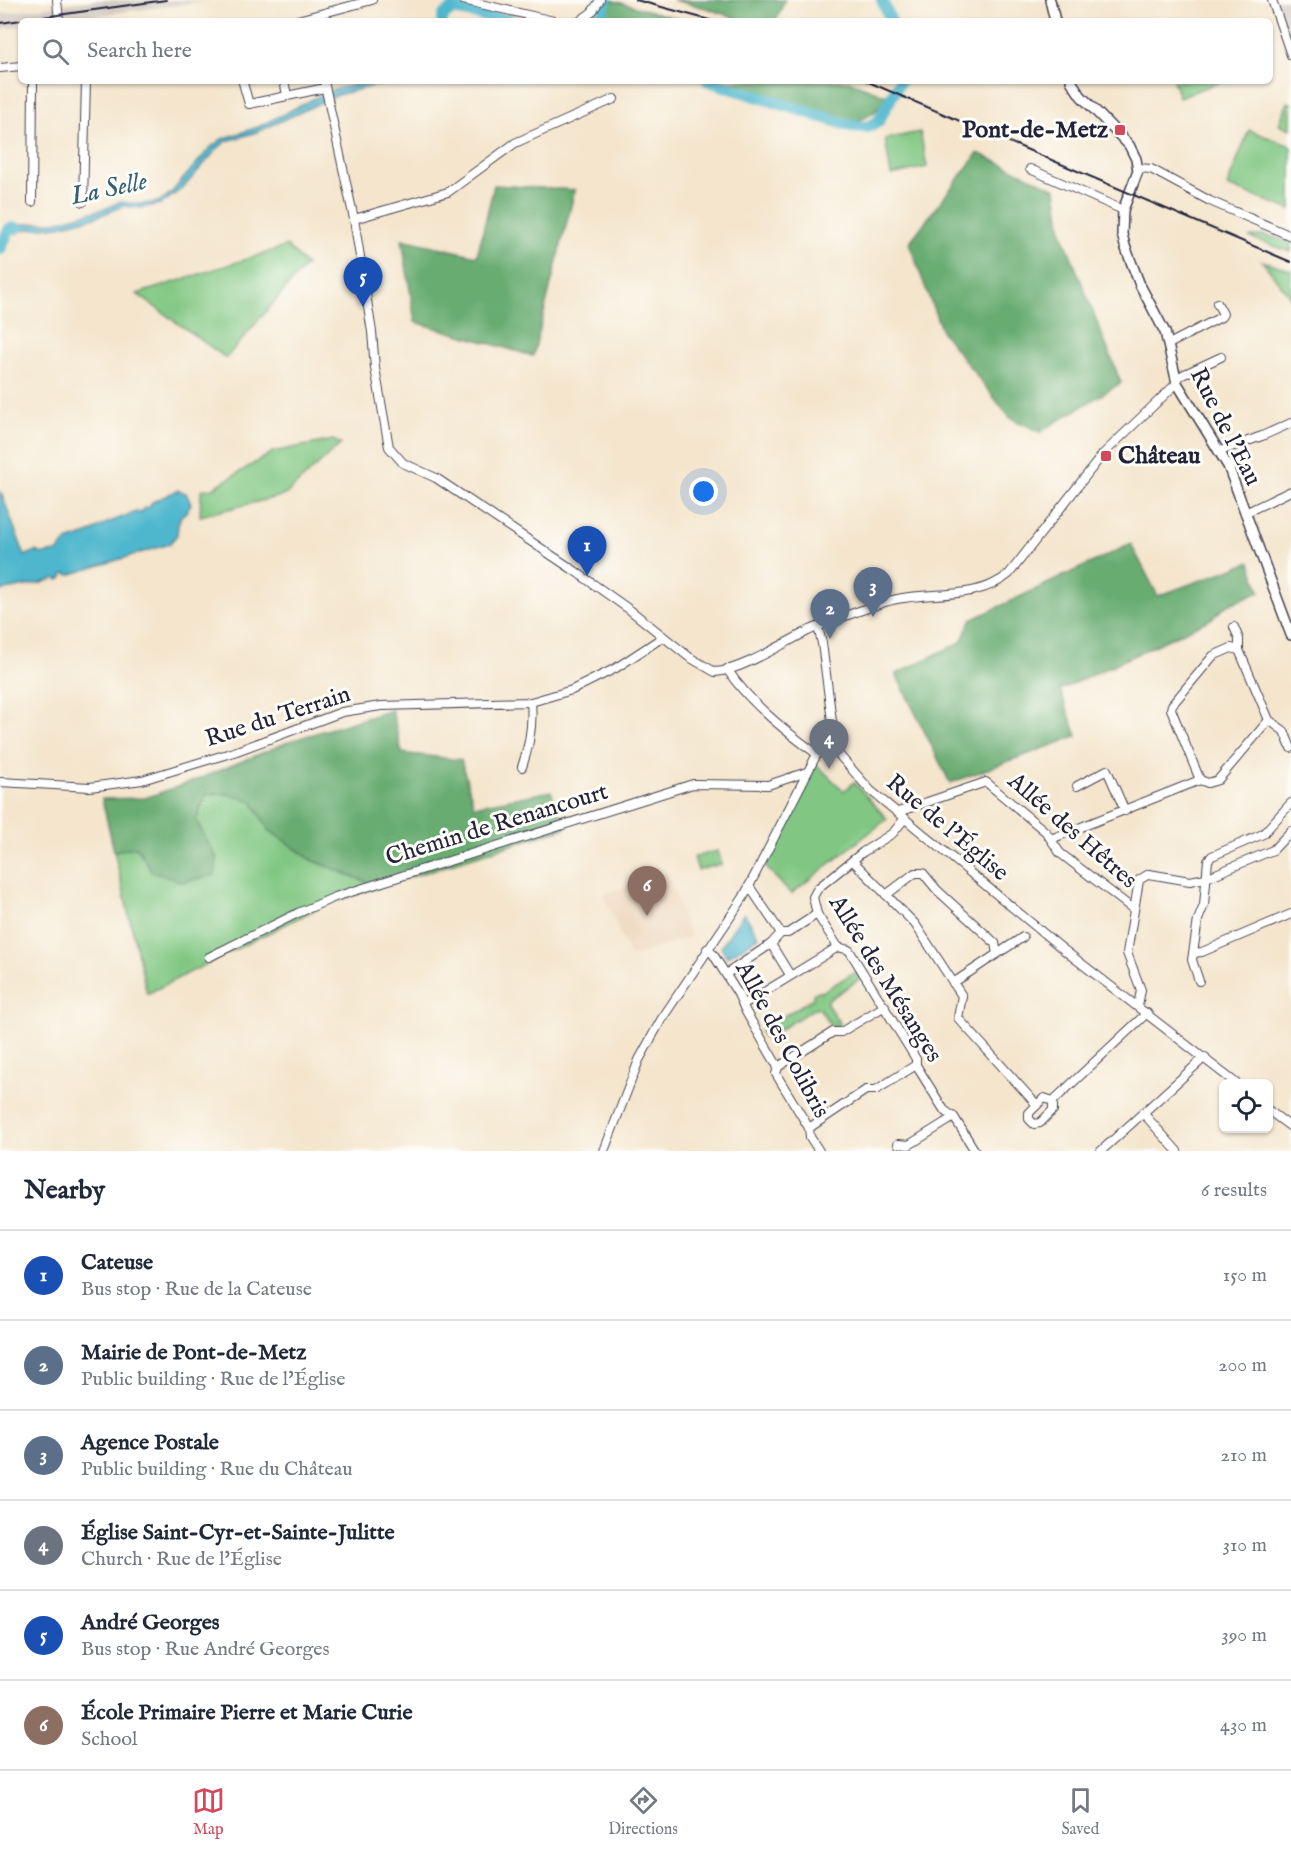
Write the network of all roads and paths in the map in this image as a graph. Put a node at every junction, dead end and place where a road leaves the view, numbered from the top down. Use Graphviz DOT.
graph roads {
  1 [pos="57,0"];
  2 [pos="372,0"];
  3 [pos="463,0"];
  4 [pos="600,0"];
  5 [pos="1050,0"];
  6 [pos="1272,0"];
  7 [pos="59,18"];
  8 [pos="314,18"];
  9 [pos="541,18"];
  10 [pos="584,18"];
  11 [pos="1054,18"];
  12 [pos="1291,55"];
  13 [pos="18,66"];
  14 [pos="0,68"];
  15 [pos="33,84"];
  16 [pos="86,84"];
  17 [pos="243,84"];
  18 [pos="285,84"];
  19 [pos="1073,84"];
  20 [pos="325,87"];
  21 [pos="287,95"];
  22 [pos="614,99"];
  23 [pos="1138,168"];
  24 [pos="1030,170"];
  25 [pos="32,202"];
  26 [pos="83,202"];
  27 [pos="1123,210"];
  28 [pos="354,219"];
  29 [pos="1291,236"];
  30 [pos="1217,303"];
  31 [pos="1169,344"];
  32 [pos="1221,357"];
  33 [pos="1176,381"];
  34 [pos="1291,423"];
  35 [pos="1220,451"];
  36 [pos="1291,491"];
  37 [pos="1245,513"];
  38 [pos="818,627"];
  39 [pos="1234,627"];
  40 [pos="1291,635"];
  41 [pos="663,637"];
  42 [pos="1239,650"];
  43 [pos="727,669"];
  44 [pos="531,702"];
  45 [pos="1269,720"];
  46 [pos="833,748"];
  47 [pos="1291,748"];
  48 [pos="817,754"];
  49 [pos="522,767"];
  50 [pos="807,772"];
  51 [pos="1200,780"];
  52 [pos="0,782"];
  53 [pos="1077,786"];
  54 [pos="1291,803"];
  55 [pos="1125,811"];
  56 [pos="898,812"];
  57 [pos="905,818"];
  58 [pos="1291,831"];
  59 [pos="1051,839"];
  60 [pos="853,861"];
  61 [pos="1206,878"];
  62 [pos="749,886"];
  63 [pos="886,895"];
  64 [pos="1133,909"];
  65 [pos="817,914"];
  66 [pos="1291,914"];
  67 [pos="781,933"];
  68 [pos="1023,937"];
  69 [pos="771,944"];
  70 [pos="838,947"];
  71 [pos="707,949"];
  72 [pos="1193,953"];
  73 [pos="997,954"];
  74 [pos="209,957"];
  75 [pos="726,974"];
  76 [pos="790,975"];
  77 [pos="1199,981"];
  78 [pos="953,983"];
  79 [pos="743,1004"];
  80 [pos="885,1006"];
  81 [pos="1138,1006"];
  82 [pos="1147,1013"];
  83 [pos="1192,1048"];
  84 [pos="1204,1057"];
  85 [pos="916,1065"];
  86 [pos="778,1067"];
  87 [pos="1189,1072"];
  88 [pos="1232,1079"];
  89 [pos="1053,1101"];
  90 [pos="1037,1105"];
  91 [pos="1143,1113"];
  92 [pos="1273,1113"];
  93 [pos="954,1117"];
  94 [pos="1291,1127"];
  95 [pos="809,1128"];
  96 [pos="898,1144"];
  97 [pos="604,1151"];
  98 [pos="819,1151"];
  99 [pos="975,1151"];
  100 [pos="1101,1151"];
  101 [pos="1178,1151"];
  1 -- 7 [label="street"];
  2 -- 8 [label="street"];
  3 -- 9 [label="street"];
  4 -- 10 [label="street"];
  5 -- 11 [label="street"];
  6 -- 12 [label="street"];
  13 -- 14 [label="street"];
  15 -- 25 [label="street"];
  16 -- 26 [label="street"];
  17 -- 21 [label="street"];
  18 -- 21 [label="street"];
  19 -- 23 [label="street"];
  20 -- 21 [label="street"];
  20 -- 28 [label="street"];
  22 -- 28 [label="street"];
  23 -- 27 [label="street, Rue de l'Eau"];
  23 -- 29 [label="street"];
  24 -- 27 [label="street"];
  27 -- 31 [label="street, Rue de l'Eau"];
  28 -- 41 [label="street"];
  30 -- 31 [label="street"];
  31 -- 33 [label="street, Rue de l'Eau"];
  32 -- 33 [label="street"];
  33 -- 35 [label="street, Rue de l'Eau"];
  33 -- 38 [label="street"];
  34 -- 35 [label="street"];
  35 -- 37 [label="street, Rue de l'Eau"];
  36 -- 37 [label="street"];
  37 -- 40 [label="street, Rue de l'Eau"];
  38 -- 43 [label="street"];
  38 -- 46 [label="street"];
  39 -- 42 [label="street"];
  41 -- 43 [label="street"];
  41 -- 44 [label="street, Rue du Terrain"];
  42 -- 45 [label="street"];
  42 -- 51 [label="street"];
  43 -- 48 [label="street"];
  44 -- 49 [label="street"];
  44 -- 52 [label="street, Rue du Terrain"];
  45 -- 47 [label="street"];
  45 -- 51 [label="street"];
  46 -- 48 [label="street"];
  46 -- 56 [label="street, Rue de l'Église"];
  48 -- 50 [label="street"];
  50 -- 62 [label="street"];
  50 -- 74 [label="street, Chemin de Renancourt"];
  51 -- 55 [label="street"];
  53 -- 55 [label="street"];
  54 -- 61 [label="street"];
  55 -- 59 [label="street"];
  56 -- 57 [label="street, Rue de l'Église"];
  56 -- 59 [label="street, Allée des Hêtres"];
  57 -- 60 [label="street, Allée des Mésanges"];
  57 -- 81 [label="street, Rue de l'Église"];
  58 -- 61 [label="street"];
  59 -- 64 [label="street, Allée des Hêtres"];
  60 -- 63 [label="street"];
  60 -- 65 [label="street, Allée des Mésanges"];
  61 -- 64 [label="street"];
  61 -- 72 [label="street"];
  62 -- 67 [label="street"];
  62 -- 71 [label="street"];
  63 -- 73 [label="street"];
  63 -- 78 [label="street"];
  64 -- 81 [label="street"];
  65 -- 67 [label="street"];
  65 -- 70 [label="street, Allée des Mésanges"];
  66 -- 72 [label="street"];
  67 -- 69 [label="street"];
  68 -- 73 [label="street"];
  69 -- 75 [label="street"];
  69 -- 76 [label="street"];
  70 -- 76 [label="street"];
  70 -- 80 [label="street, Allée des Mésanges"];
  71 -- 75 [label="street, Allée des Colibris"];
  71 -- 97 [label="street"];
  72 -- 77 [label="street"];
  73 -- 78 [label="street"];
  75 -- 79 [label="street, Allée des Colibris"];
  76 -- 79 [label="street"];
  78 -- 90 [label="street"];
  79 -- 86 [label="street, Allée des Colibris"];
  80 -- 85 [label="street, Allée des Mésanges"];
  80 -- 86 [label="street"];
  81 -- 82 [label="street, Rue de l'Église"];
  82 -- 83 [label="street, Rue de l'Église"];
  82 -- 89 [label="street"];
  83 -- 84 [label="street, Rue de l'Église"];
  83 -- 87 [label="street"];
  84 -- 87 [label="street"];
  84 -- 88 [label="street, Rue de l'Église"];
  85 -- 93 [label="street, Allée des Mésanges"];
  85 -- 95 [label="street"];
  86 -- 95 [label="street, Allée des Colibris"];
  87 -- 91 [label="street"];
  89 -- 90 [label="street"];
  89 -- 90 [label="street"];
  91 -- 100 [label="street"];
  91 -- 101 [label="street"];
  92 -- 94 [label="street"];
  93 -- 96 [label="street"];
  93 -- 99 [label="street, Allée des Mésanges"];
  95 -- 98 [label="street, Allée des Colibris"];
}
